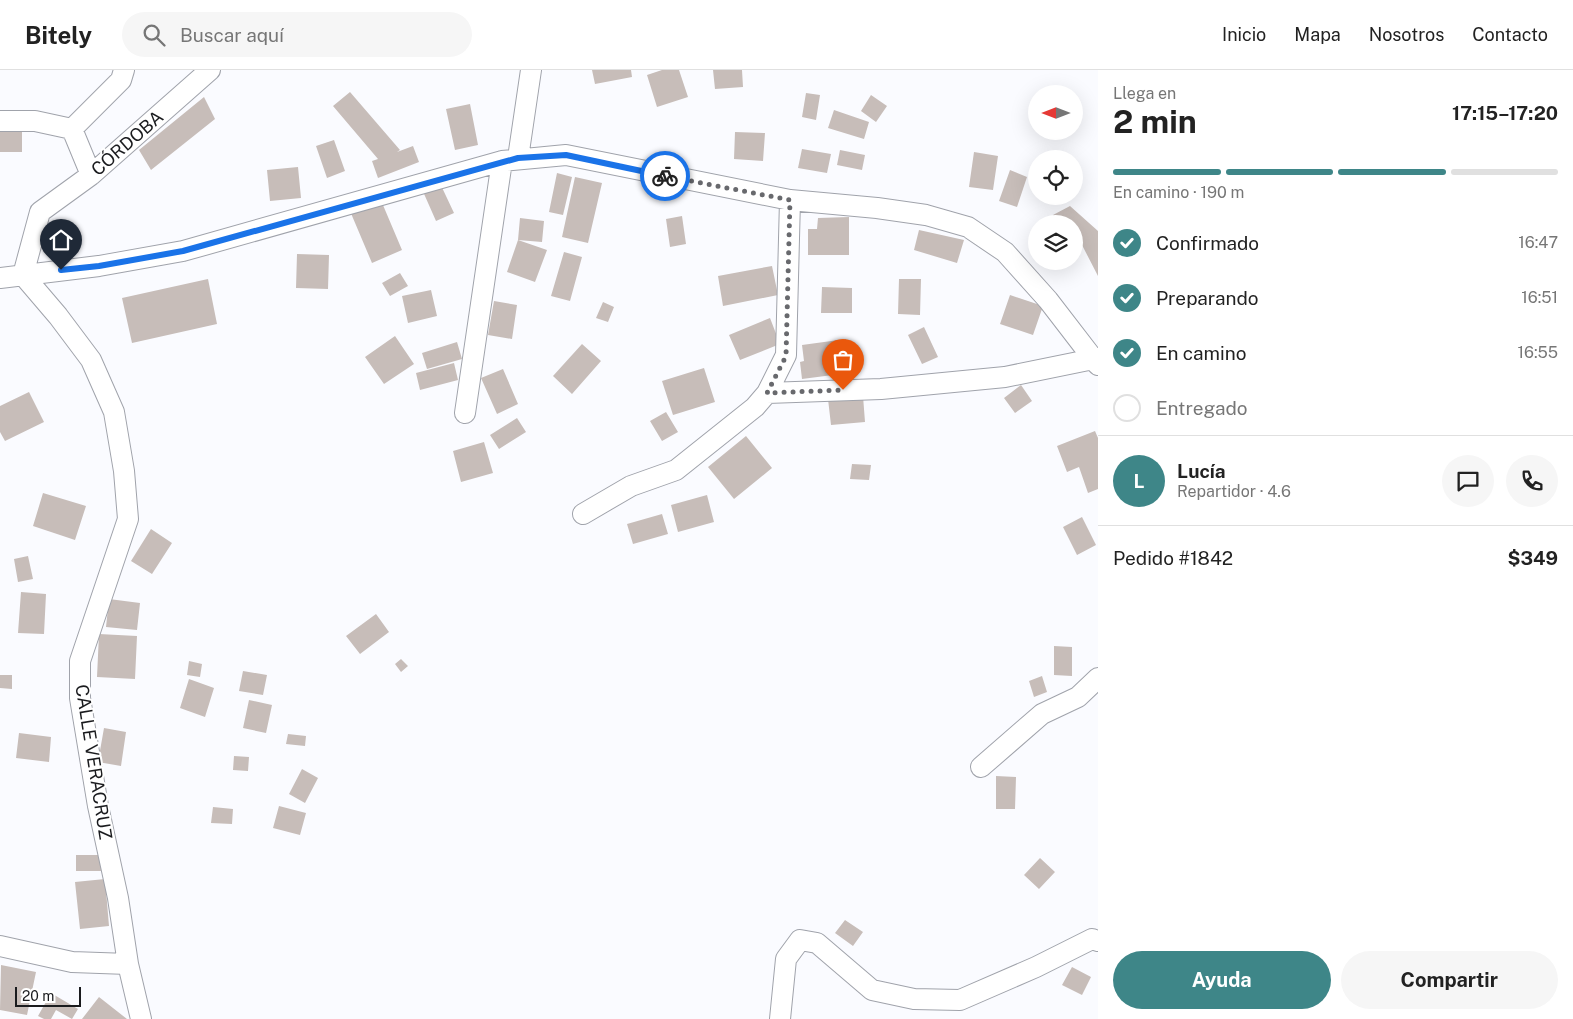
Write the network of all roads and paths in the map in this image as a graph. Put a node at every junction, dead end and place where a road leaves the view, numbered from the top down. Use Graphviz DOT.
graph roads {
  1 [pos="124,70"];
  2 [pos="210,70"];
  3 [pos="531,70"];
  4 [pos="0,121"];
  5 [pos="72,129"];
  6 [pos="510,160"];
  7 [pos="91,175"];
  8 [pos="790,200"];
  9 [pos="23,275"];
  10 [pos="0,278"];
  11 [pos="1096,361"];
  12 [pos="767,393"];
  13 [pos="465,414"];
  14 [pos="583,514"];
  15 [pos="1098,678"];
  16 [pos="981,767"];
  17 [pos="1098,941"];
  18 [pos="0,946"];
  19 [pos="128,964"];
  20 [pos="141,1019"];
  21 [pos="780,1019"];
  1 -- 5 [label="street"];
  2 -- 7 [label="street, CÓRDOBA"];
  3 -- 6 [label="street"];
  4 -- 5 [label="street"];
  5 -- 7 [label="street"];
  6 -- 8 [label="street"];
  6 -- 9 [label="street"];
  6 -- 13 [label="street"];
  7 -- 9 [label="street, CÓRDOBA"];
  8 -- 11 [label="street"];
  8 -- 12 [label="street"];
  9 -- 10 [label="street"];
  9 -- 19 [label="street, CALLE VERACRUZ"];
  11 -- 12 [label="street"];
  12 -- 14 [label="street"];
  15 -- 16 [label="street"];
  17 -- 21 [label="street"];
  18 -- 19 [label="street"];
  19 -- 20 [label="street, CALLE VERACRUZ"];
}
